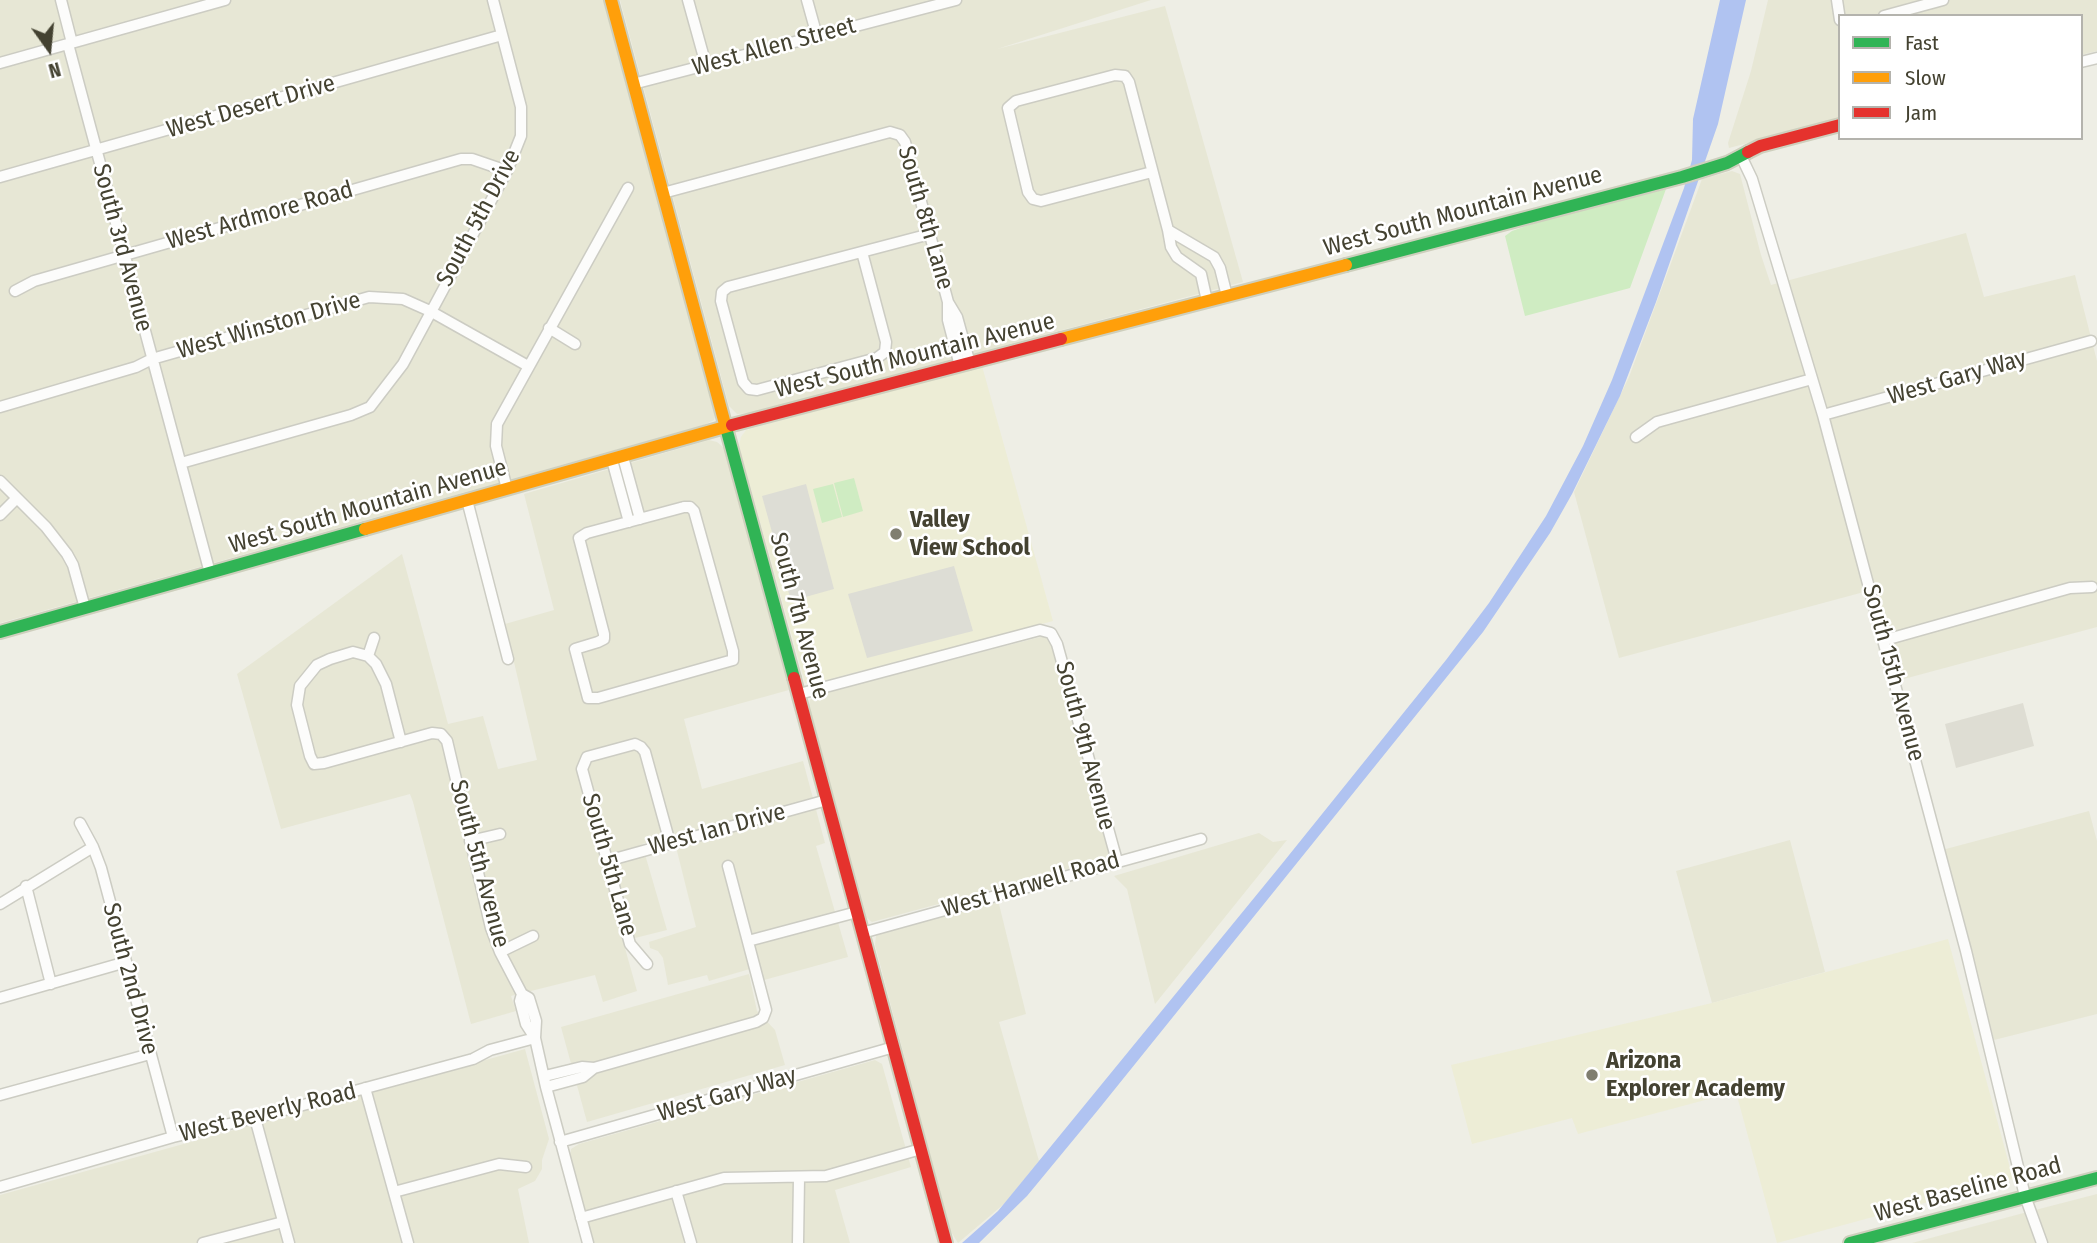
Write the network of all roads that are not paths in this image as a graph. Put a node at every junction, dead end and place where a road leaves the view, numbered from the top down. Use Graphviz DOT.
graph roads {
  1 [pos="61,0"];
  2 [pos="226,0"];
  3 [pos="493,0"];
  4 [pos="611,0"];
  5 [pos="688,0"];
  6 [pos="807,0"];
  7 [pos="956,0"];
  8 [pos="1943,0"];
  9 [pos="1922,11"];
  10 [pos="1911,12"];
  11 [pos="502,35"];
  12 [pos="817,36"];
  13 [pos="70,43"];
  14 [pos="0,63"];
  15 [pos="706,65"];
  16 [pos="633,84"];
  17 [pos="1838,126"];
  18 [pos="96,150"];
  19 [pos="1741,156"];
  20 [pos="507,171"];
  21 [pos="1152,172"];
  22 [pos="0,177"];
  23 [pos="628,188"];
  24 [pos="663,193"];
  25 [pos="1168,230"];
  26 [pos="930,234"];
  27 [pos="862,252"];
  28 [pos="124,255"];
  29 [pos="1211,255"];
  30 [pos="1198,270"];
  31 [pos="15,291"];
  32 [pos="1227,296"];
  33 [pos="1207,301"];
  34 [pos="430,312"];
  35 [pos="549,328"];
  36 [pos="2091,341"];
  37 [pos="575,344"];
  38 [pos="152,359"];
  39 [pos="965,365"];
  40 [pos="528,366"];
  41 [pos="1812,379"];
  42 [pos="0,407"];
  43 [pos="1823,415"];
  44 [pos="727,426"];
  45 [pos="1636,437"];
  46 [pos="617,458"];
  47 [pos="181,463"];
  48 [pos="0,481"];
  49 [pos="507,489"];
  50 [pos="634,494"];
  51 [pos="17,498"];
  52 [pos="622,498"];
  53 [pos="467,500"];
  54 [pos="0,515"];
  55 [pos="640,519"];
  56 [pos="629,522"];
  57 [pos="210,573"];
  58 [pos="2092,587"];
  59 [pos="85,608"];
  60 [pos="0,632"];
  61 [pos="374,638"];
  62 [pos="1885,640"];
  63 [pos="368,656"];
  64 [pos="508,659"];
  65 [pos="799,694"];
  66 [pos="401,742"];
  67 [pos="827,800"];
  68 [pos="80,823"];
  69 [pos="500,834"];
  70 [pos="1200,839"];
  71 [pos="470,841"];
  72 [pos="670,843"];
  73 [pos="93,847"];
  74 [pos="607,861"];
  75 [pos="1116,861"];
  76 [pos="728,866"];
  77 [pos="26,886"];
  78 [pos="0,904"];
  79 [pos="856,912"];
  80 [pos="862,933"];
  81 [pos="533,936"];
  82 [pos="748,941"];
  83 [pos="500,952"];
  84 [pos="126,962"];
  85 [pos="647,964"];
  86 [pos="51,984"];
  87 [pos="0,998"];
  88 [pos="535,1038"];
  89 [pos="894,1047"];
  90 [pos="150,1054"];
  91 [pos="546,1082"];
  92 [pos="365,1088"];
  93 [pos="0,1095"];
  94 [pos="255,1118"];
  95 [pos="173,1137"];
  96 [pos="560,1142"];
  97 [pos="921,1149"];
  98 [pos="526,1167"];
  99 [pos="799,1178"];
  100 [pos="2097,1178"];
  101 [pos="0,1185"];
  102 [pos="676,1191"];
  103 [pos="394,1192"];
  104 [pos="2025,1196"];
  105 [pos="581,1218"];
  106 [pos="283,1222"];
  107 [pos="203,1243"];
  108 [pos="289,1243"];
  109 [pos="408,1243"];
  110 [pos="588,1243"];
  111 [pos="691,1243"];
  112 [pos="798,1243"];
  113 [pos="946,1243"];
  114 [pos="1850,1243"];
  115 [pos="2042,1243"];
  1 -- 13 [label="street, South 3rd Avenue"];
  2 -- 13 [label="street"];
  3 -- 11 [label="street, South 5th Drive"];
  4 -- 16 [label="street, South 7th Avenue"];
  5 -- 15 [label="street"];
  6 -- 12 [label="street"];
  7 -- 12 [label="street, West Allen Street"];
  8 -- 9 [label="street"];
  9 -- 10 [label="street"];
  11 -- 18 [label="street, West Desert Drive"];
  11 -- 20 [label="street, South 5th Drive"];
  12 -- 15 [label="street, West Allen Street"];
  13 -- 14 [label="street"];
  13 -- 18 [label="street, South 3rd Avenue"];
  15 -- 16 [label="street, West Allen Street"];
  16 -- 24 [label="street, South 7th Avenue"];
  17 -- 19 [label="street, West South Mountain Avenue"];
  18 -- 22 [label="street, West Desert Drive"];
  18 -- 28 [label="street, South 3rd Avenue"];
  19 -- 32 [label="street, West South Mountain Avenue"];
  19 -- 41 [label="street, South 15th Avenue"];
  20 -- 28 [label="street, West Ardmore Road"];
  20 -- 34 [label="street, South 5th Drive"];
  21 -- 21 [label="street"];
  21 -- 25 [label="street"];
  23 -- 35 [label="street"];
  24 -- 26 [label="street, South 8th Lane"];
  24 -- 44 [label="street, South 7th Avenue"];
  25 -- 29 [label="street"];
  25 -- 30 [label="street"];
  26 -- 27 [label="street"];
  26 -- 39 [label="street, South 8th Lane"];
  27 -- 27 [label="street"];
  28 -- 31 [label="street, West Ardmore Road"];
  28 -- 38 [label="street, South 3rd Avenue"];
  29 -- 30 [label="street"];
  29 -- 32 [label="street"];
  30 -- 33 [label="street"];
  32 -- 33 [label="street, West South Mountain Avenue"];
  33 -- 39 [label="street, West South Mountain Avenue"];
  34 -- 38 [label="street, West Winston Drive"];
  34 -- 40 [label="street, West Winston Drive"];
  34 -- 47 [label="street, South 5th Drive"];
  35 -- 37 [label="street"];
  35 -- 40 [label="street"];
  36 -- 43 [label="street, West Gary Way"];
  38 -- 42 [label="street, West Winston Drive"];
  38 -- 47 [label="street, South 3rd Avenue"];
  39 -- 44 [label="street, West South Mountain Avenue"];
  40 -- 49 [label="street"];
  41 -- 43 [label="street, South 15th Avenue"];
  41 -- 45 [label="street"];
  43 -- 62 [label="street, South 15th Avenue"];
  44 -- 46 [label="street, West South Mountain Avenue"];
  44 -- 65 [label="street, South 7th Avenue"];
  46 -- 49 [label="street, West South Mountain Avenue"];
  46 -- 50 [label="street"];
  46 -- 52 [label="street"];
  47 -- 57 [label="street, South 3rd Avenue"];
  48 -- 51 [label="street"];
  49 -- 53 [label="street, West South Mountain Avenue"];
  50 -- 52 [label="street"];
  50 -- 55 [label="street"];
  51 -- 54 [label="street"];
  51 -- 59 [label="street"];
  52 -- 56 [label="street"];
  53 -- 57 [label="street, West South Mountain Avenue"];
  53 -- 64 [label="street"];
  55 -- 56 [label="street"];
  55 -- 56 [label="street"];
  57 -- 59 [label="street, West South Mountain Avenue"];
  58 -- 62 [label="street"];
  59 -- 60 [label="street, West South Mountain Avenue"];
  61 -- 63 [label="street"];
  62 -- 104 [label="street, South 15th Avenue"];
  63 -- 66 [label="street"];
  63 -- 66 [label="street"];
  65 -- 67 [label="street, South 7th Avenue"];
  65 -- 75 [label="street, South 9th Avenue"];
  66 -- 71 [label="street, South 5th Avenue"];
  67 -- 72 [label="street, West Ian Drive"];
  67 -- 79 [label="street, South 7th Avenue"];
  68 -- 73 [label="street, South 2nd Drive"];
  69 -- 71 [label="street"];
  70 -- 75 [label="street, West Harwell Road"];
  71 -- 83 [label="street, South 5th Avenue"];
  72 -- 74 [label="street, West Ian Drive"];
  72 -- 74 [label="street, South 5th Lane"];
  73 -- 77 [label="street"];
  73 -- 84 [label="street, South 2nd Drive"];
  74 -- 85 [label="street, South 5th Lane"];
  75 -- 80 [label="street, West Harwell Road"];
  76 -- 82 [label="street"];
  77 -- 78 [label="street"];
  77 -- 86 [label="street"];
  79 -- 80 [label="street, South 7th Avenue"];
  79 -- 82 [label="street"];
  80 -- 89 [label="street, South 7th Avenue"];
  81 -- 83 [label="street"];
  82 -- 91 [label="street"];
  83 -- 88 [label="street, South 5th Avenue"];
  84 -- 86 [label="street"];
  84 -- 90 [label="street, South 2nd Drive"];
  86 -- 87 [label="street"];
  88 -- 91 [label="street, South 5th Avenue"];
  88 -- 92 [label="street, West Beverly Road"];
  89 -- 96 [label="street, West Gary Way"];
  89 -- 97 [label="street, South 7th Avenue"];
  90 -- 93 [label="street"];
  90 -- 95 [label="street, South 2nd Drive"];
  91 -- 96 [label="street, South 5th Avenue"];
  92 -- 94 [label="street, West Beverly Road"];
  92 -- 103 [label="street"];
  94 -- 95 [label="street, West Beverly Road"];
  94 -- 106 [label="street"];
  95 -- 101 [label="street, West Beverly Road"];
  96 -- 105 [label="street, South 5th Avenue"];
  97 -- 99 [label="street"];
  97 -- 113 [label="street, South 7th Avenue"];
  98 -- 103 [label="street"];
  99 -- 102 [label="street"];
  99 -- 112 [label="street"];
  100 -- 104 [label="street, West Baseline Road"];
  102 -- 105 [label="street"];
  102 -- 111 [label="street"];
  103 -- 109 [label="street"];
  104 -- 114 [label="street, West Baseline Road"];
  104 -- 115 [label="street, South 15th Avenue"];
  105 -- 110 [label="street, South 5th Avenue"];
  106 -- 107 [label="street"];
  106 -- 108 [label="street"];
}
